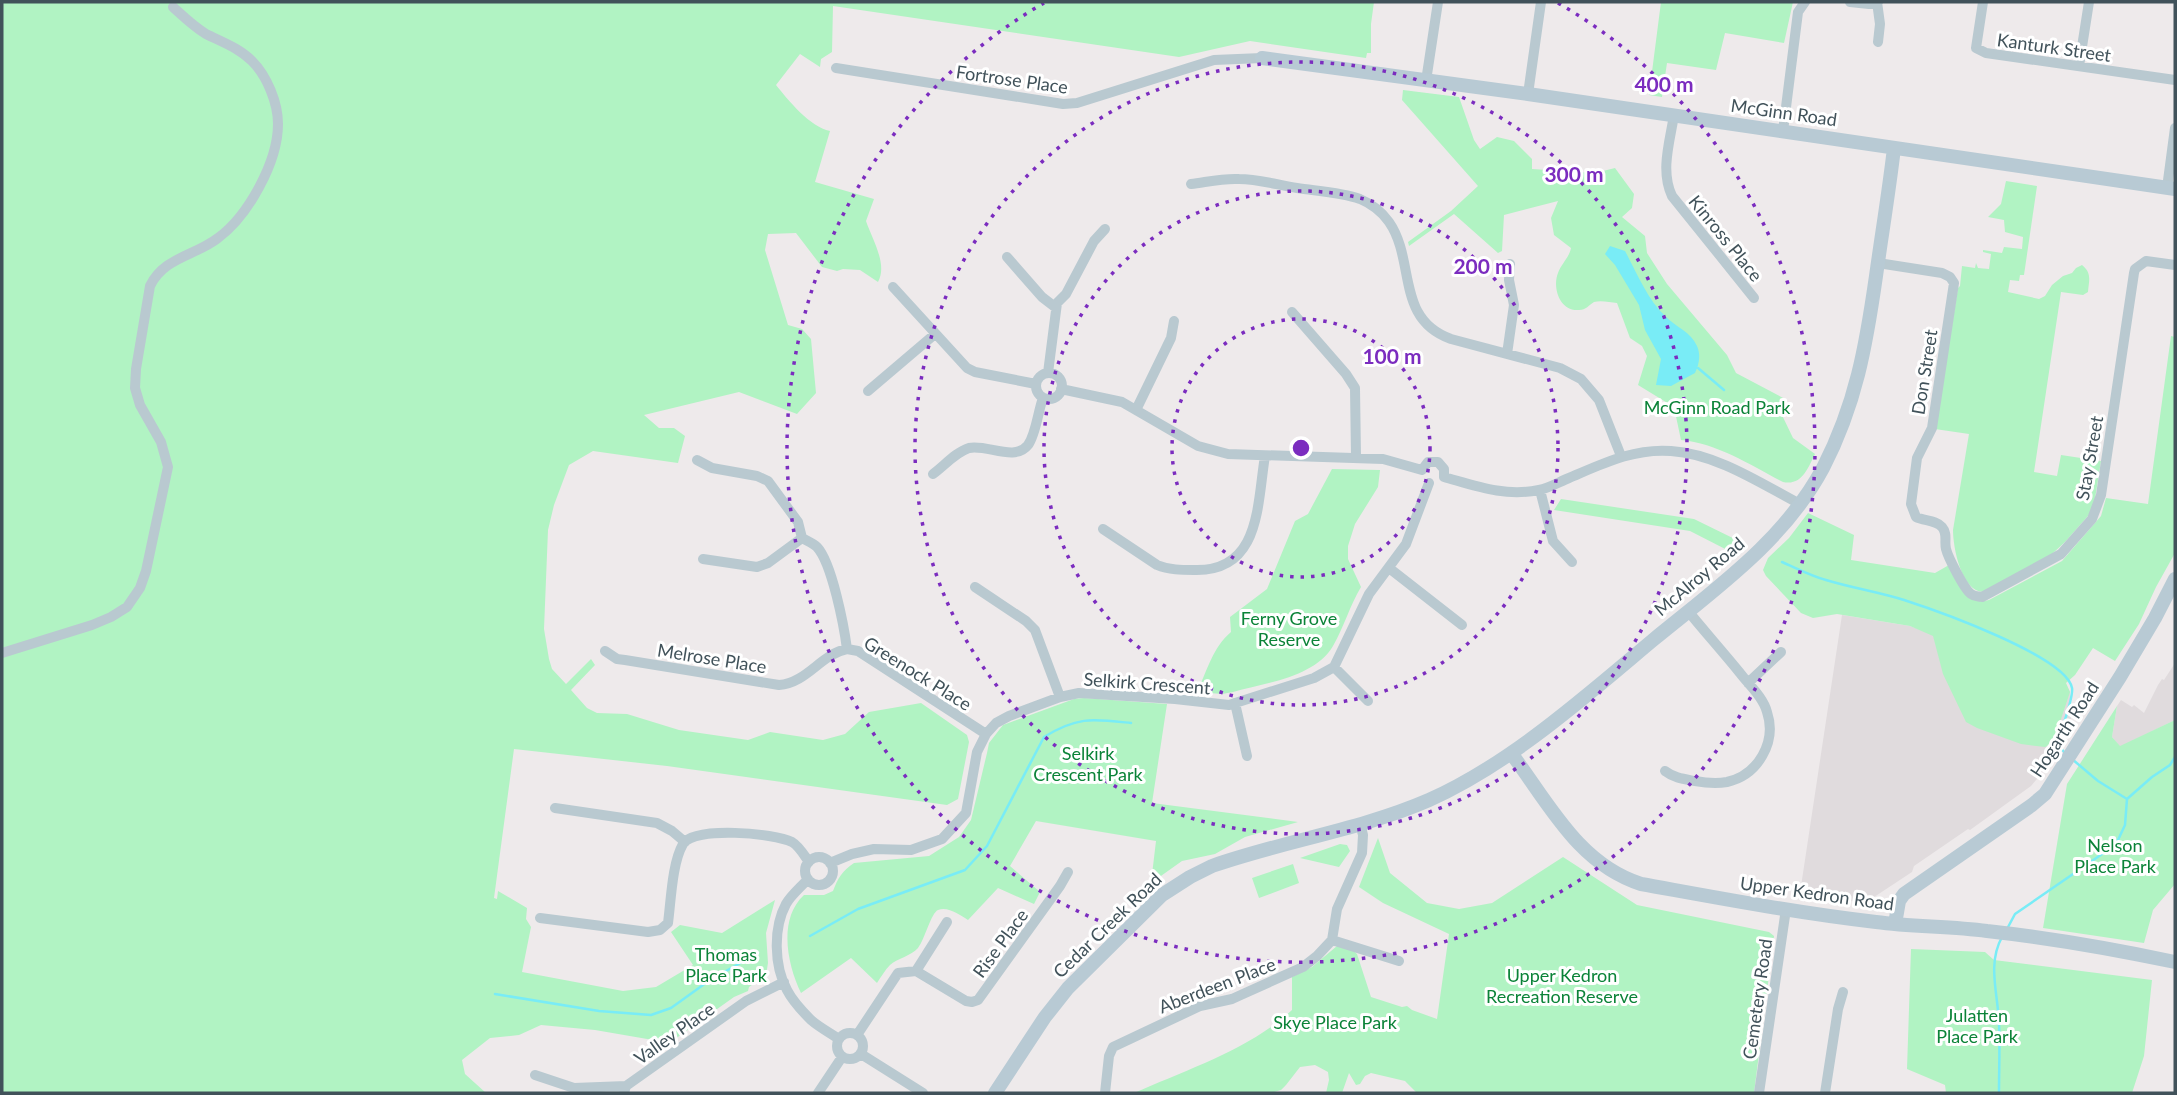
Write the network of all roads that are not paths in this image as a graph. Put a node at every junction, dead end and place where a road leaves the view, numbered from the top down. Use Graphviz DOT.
graph roads {
  1 [pos="1438,2"];
  2 [pos="1541,2"];
  3 [pos="1805,2"];
  4 [pos="1850,2"];
  5 [pos="1877,2"];
  6 [pos="1983,2"];
  7 [pos="2089,2"];
  8 [pos="173,7"];
  9 [pos="1878,41"];
  10 [pos="1262,58"];
  11 [pos="2079,66"];
  12 [pos="836,68"];
  13 [pos="2175,80"];
  14 [pos="1426,81"];
  15 [pos="1528,94"];
  16 [pos="1674,115"];
  17 [pos="2175,128"];
  18 [pos="1783,131"];
  19 [pos="1894,148"];
  20 [pos="1191,184"];
  21 [pos="2171,188"];
  22 [pos="1105,229"];
  23 [pos="1007,257"];
  24 [pos="1878,263"];
  25 [pos="1510,264"];
  26 [pos="2175,265"];
  27 [pos="893,287"];
  28 [pos="1754,298"];
  29 [pos="1055,307"];
  30 [pos="1292,312"];
  31 [pos="1174,321"];
  32 [pos="935,334"];
  33 [pos="1507,354"];
  34 [pos="1048,373"];
  35 [pos="1036,384"];
  36 [pos="1061,389"];
  37 [pos="868,391"];
  38 [pos="1043,398"];
  39 [pos="1136,410"];
  40 [pos="1265,456"];
  41 [pos="1621,456"];
  42 [pos="1356,457"];
  43 [pos="697,460"];
  44 [pos="1422,470"];
  45 [pos="933,474"];
  46 [pos="1444,477"];
  47 [pos="1429,484"];
  48 [pos="1539,490"];
  49 [pos="1800,504"];
  50 [pos="1103,529"];
  51 [pos="802,538"];
  52 [pos="702,559"];
  53 [pos="1572,562"];
  54 [pos="1952,562"];
  55 [pos="1389,568"];
  56 [pos="2175,579"];
  57 [pos="975,587"];
  58 [pos="1688,611"];
  59 [pos="1462,625"];
  60 [pos="847,649"];
  61 [pos="605,651"];
  62 [pos="1782,652"];
  63 [pos="2,653"];
  64 [pos="1334,667"];
  65 [pos="1748,683"];
  66 [pos="1060,697"];
  67 [pos="1368,701"];
  68 [pos="1235,703"];
  69 [pos="986,734"];
  70 [pos="1511,753"];
  71 [pos="1247,756"];
  72 [pos="1665,771"];
  73 [pos="555,808"];
  74 [pos="1360,823"];
  75 [pos="685,842"];
  76 [pos="1291,843"];
  77 [pos="808,862"];
  78 [pos="830,863"];
  79 [pos="1068,872"];
  80 [pos="808,879"];
  81 [pos="1786,909"];
  82 [pos="540,918"];
  83 [pos="947,922"];
  84 [pos="1895,924"];
  85 [pos="1332,940"];
  86 [pos="1399,961"];
  87 [pos="2175,962"];
  88 [pos="916,971"];
  89 [pos="784,982"];
  90 [pos="1843,992"];
  91 [pos="857,1035"];
  92 [pos="839,1039"];
  93 [pos="861,1054"];
  94 [pos="842,1058"];
  95 [pos="536,1075"];
  96 [pos="625,1090"];
  97 [pos="818,1093"];
  98 [pos="923,1093"];
  99 [pos="995,1093"];
  100 [pos="1105,1093"];
  101 [pos="1759,1093"];
  102 [pos="1825,1093"];
  1 -- 14 [label="street"];
  2 -- 15 [label="street"];
  3 -- 18 [label="street"];
  4 -- 5 [label="street"];
  5 -- 9 [label="street"];
  6 -- 11 [label="street, Kanturk Street"];
  7 -- 11 [label="street"];
  8 -- 63 [label="street"];
  10 -- 12 [label="street, Fortrose Place"];
  10 -- 14 [label="street, McGinn Road"];
  11 -- 13 [label="street, Kanturk Street"];
  14 -- 15 [label="street, McGinn Road"];
  15 -- 16 [label="street, McGinn Road"];
  16 -- 18 [label="street, McGinn Road"];
  16 -- 28 [label="street, Kinross Place"];
  17 -- 21 [label="street"];
  18 -- 19 [label="street, McGinn Road"];
  19 -- 21 [label="street, McGinn Road"];
  19 -- 24 [label="street, McAlroy Road"];
  20 -- 33 [label="street"];
  22 -- 29 [label="street"];
  23 -- 29 [label="street"];
  24 -- 49 [label="street, McAlroy Road"];
  24 -- 54 [label="street, Don Street"];
  25 -- 33 [label="street"];
  26 -- 54 [label="street, Stay Street"];
  27 -- 32 [label="street"];
  29 -- 34 [label="street"];
  30 -- 42 [label="street"];
  31 -- 39 [label="street"];
  32 -- 35 [label="street"];
  32 -- 37 [label="street"];
  33 -- 41 [label="street"];
  34 -- 35 [label="street"];
  34 -- 36 [label="street"];
  35 -- 38 [label="street"];
  36 -- 38 [label="street"];
  36 -- 39 [label="street"];
  38 -- 45 [label="street"];
  39 -- 40 [label="street"];
  40 -- 42 [label="street"];
  40 -- 50 [label="street"];
  41 -- 48 [label="street"];
  41 -- 49 [label="street"];
  42 -- 44 [label="street"];
  43 -- 51 [label="street, Greenock Place"];
  44 -- 46 [label="street"];
  44 -- 47 [label="street"];
  46 -- 47 [label="street"];
  46 -- 48 [label="street"];
  47 -- 55 [label="street"];
  48 -- 53 [label="street"];
  49 -- 58 [label="street, McAlroy Road"];
  51 -- 52 [label="street"];
  51 -- 60 [label="street, Greenock Place"];
  55 -- 59 [label="street"];
  55 -- 64 [label="street"];
  56 -- 84 [label="street, Hogarth Road"];
  57 -- 66 [label="street"];
  58 -- 65 [label="street"];
  58 -- 70 [label="street, McAlroy Road"];
  60 -- 61 [label="street, Melrose Place"];
  60 -- 69 [label="street, Greenock Place"];
  62 -- 65 [label="street"];
  64 -- 67 [label="street"];
  64 -- 68 [label="street, Selkirk Crescent"];
  65 -- 72 [label="street"];
  66 -- 68 [label="street, Selkirk Crescent"];
  66 -- 69 [label="street, Selkirk Crescent"];
  68 -- 71 [label="street"];
  69 -- 78 [label="street"];
  70 -- 74 [label="street, McAlroy Road"];
  70 -- 81 [label="street, Upper Kedron Road"];
  73 -- 75 [label="street"];
  74 -- 76 [label="street, McAlroy Road"];
  74 -- 85 [label="street"];
  75 -- 77 [label="street"];
  75 -- 82 [label="street"];
  76 -- 99 [label="street, Cedar Creek Road"];
  77 -- 78 [label="street"];
  77 -- 80 [label="street"];
  78 -- 80 [label="street"];
  79 -- 88 [label="street, Rise Place"];
  80 -- 89 [label="street"];
  81 -- 84 [label="street, Upper Kedron Road"];
  81 -- 101 [label="street, Cemetery Road"];
  83 -- 88 [label="street"];
  84 -- 87 [label="street, Upper Kedron Road"];
  85 -- 86 [label="street"];
  85 -- 100 [label="street, Aberdeen Place"];
  88 -- 91 [label="street"];
  89 -- 92 [label="street"];
  89 -- 96 [label="street, Valley Place"];
  90 -- 102 [label="street"];
  91 -- 92 [label="street"];
  91 -- 93 [label="street"];
  92 -- 94 [label="street"];
  93 -- 94 [label="street"];
  93 -- 98 [label="street"];
  94 -- 97 [label="street"];
  95 -- 96 [label="street"];
}
